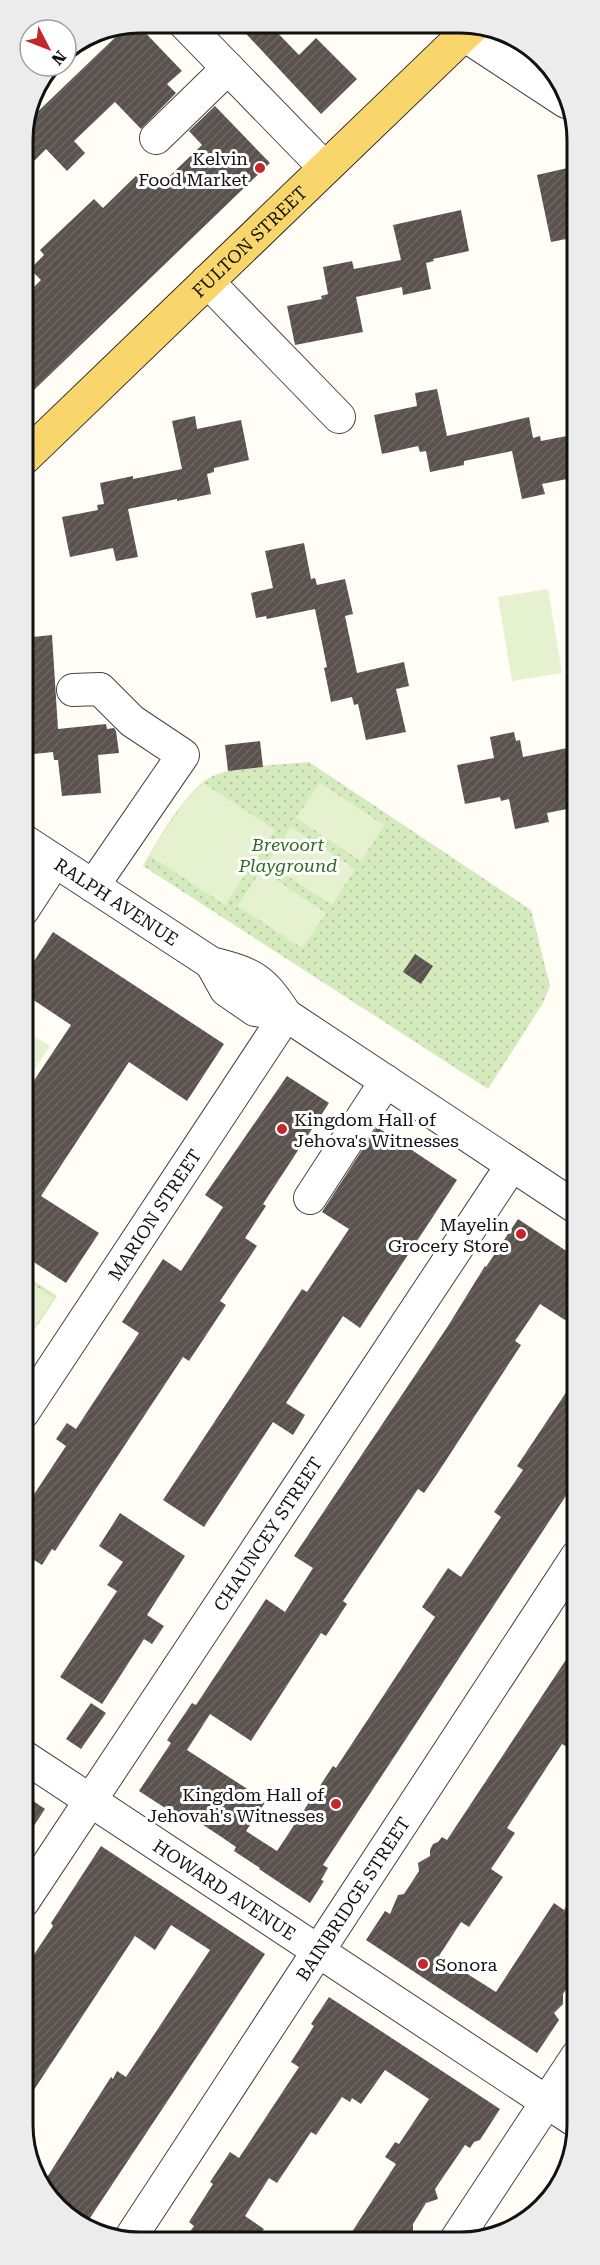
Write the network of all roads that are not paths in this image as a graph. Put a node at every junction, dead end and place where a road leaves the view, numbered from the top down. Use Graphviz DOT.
graph roads {
  1 [pos="194,33"];
  2 [pos="465,33"];
  3 [pos="475,34"];
  4 [pos="228,68"];
  5 [pos="557,95"];
  6 [pos="156,138"];
  7 [pos="325,168"];
  8 [pos="207,281"];
  9 [pos="339,417"];
  10 [pos="33,440"];
  11 [pos="73,690"];
  12 [pos="33,847"];
  13 [pos="55,861"];
  14 [pos="93,886"];
  15 [pos="33,895"];
  16 [pos="286,1015"];
  17 [pos="386,1081"];
  18 [pos="512,1165"];
  19 [pos="310,1197"];
  20 [pos="567,1201"];
  21 [pos="33,1398"];
  22 [pos="567,1571"];
  23 [pos="33,1762"];
  24 [pos="91,1800"];
  25 [pos="33,1887"];
  26 [pos="320,1951"];
  27 [pos="567,2071"];
  28 [pos="547,2102"];
  29 [pos="567,2115"];
  30 [pos="134,2232"];
  31 [pos="461,2232"];
  1 -- 4 [label="street"];
  2 -- 7 [label="main road, FULTON STREET"];
  3 -- 5 [label="street"];
  4 -- 6 [label="street"];
  4 -- 7 [label="street"];
  7 -- 8 [label="main road, FULTON STREET"];
  8 -- 9 [label="street"];
  8 -- 10 [label="main road, FULTON STREET"];
  11 -- 14 [label="street"];
  12 -- 13 [label="street, RALPH AVENUE"];
  13 -- 14 [label="street, RALPH AVENUE"];
  13 -- 15 [label="street"];
  14 -- 16 [label="street, RALPH AVENUE"];
  16 -- 17 [label="street, RALPH AVENUE"];
  16 -- 21 [label="street, MARION STREET"];
  17 -- 18 [label="street, RALPH AVENUE"];
  17 -- 19 [label="street"];
  18 -- 20 [label="street, RALPH AVENUE"];
  18 -- 24 [label="street, CHAUNCEY STREET"];
  22 -- 26 [label="street, BAINBRIDGE STREET"];
  23 -- 24 [label="street, HOWARD AVENUE"];
  24 -- 25 [label="street, CHAUNCEY STREET"];
  24 -- 26 [label="street, HOWARD AVENUE"];
  26 -- 28 [label="street, HOWARD AVENUE"];
  26 -- 30 [label="street, BAINBRIDGE STREET"];
  27 -- 28 [label="street"];
  28 -- 29 [label="street, HOWARD AVENUE"];
  28 -- 31 [label="street"];
}
